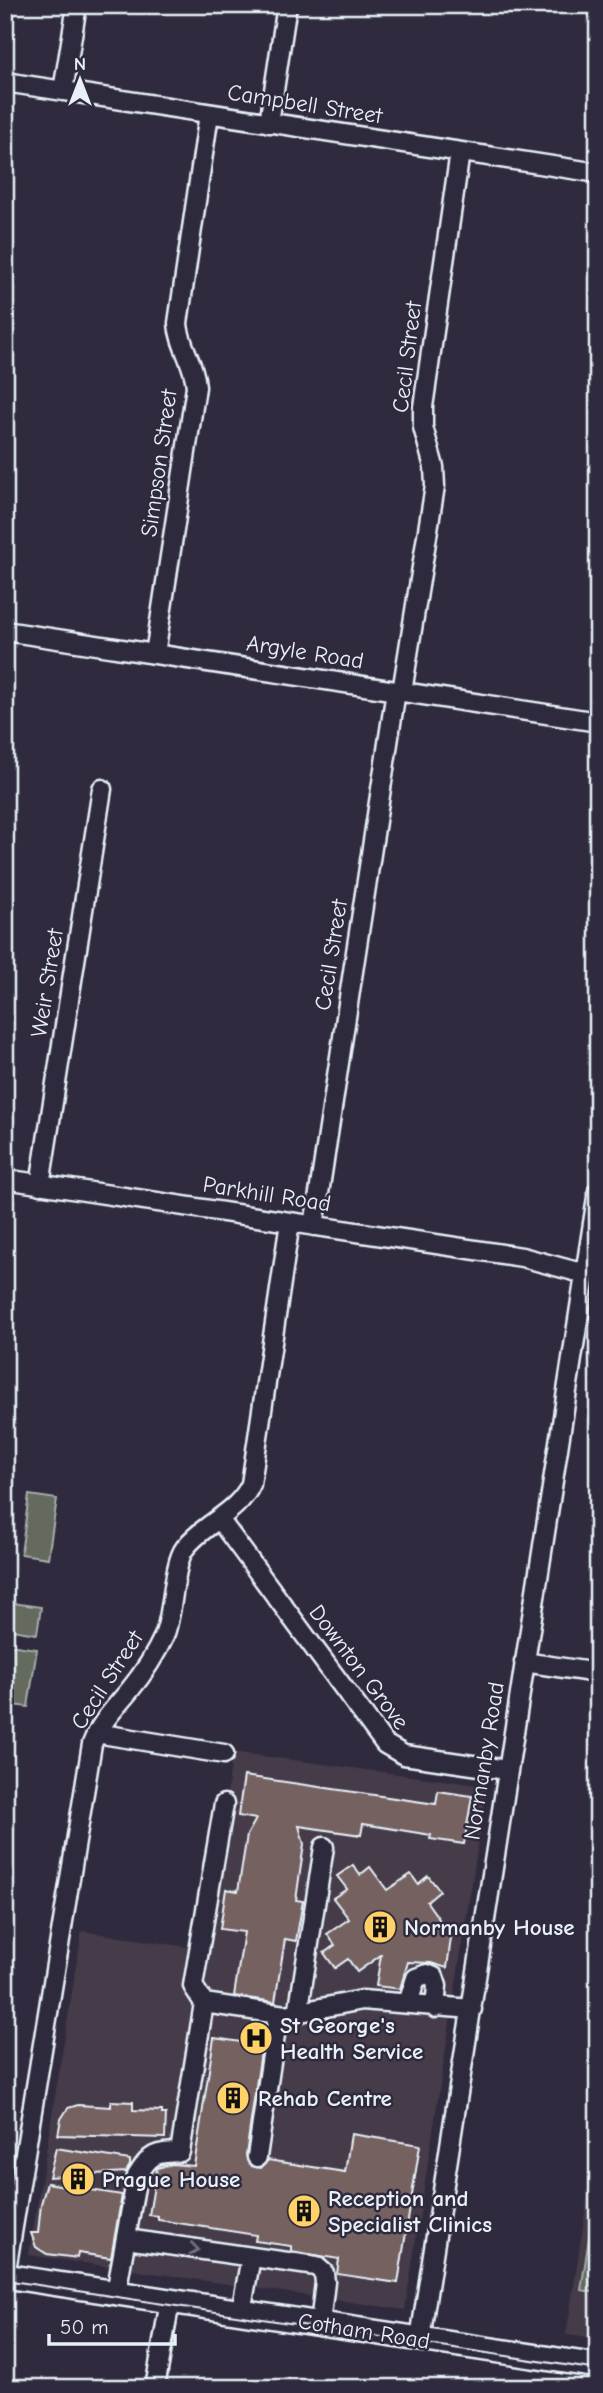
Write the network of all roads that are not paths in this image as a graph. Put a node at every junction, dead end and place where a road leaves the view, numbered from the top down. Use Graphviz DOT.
graph roads {
  1 [pos="77,5"];
  2 [pos="287,5"];
  3 [pos="5,82"];
  4 [pos="63,91"];
  5 [pos="209,114"];
  6 [pos="269,123"];
  7 [pos="460,152"];
  8 [pos="598,173"];
  9 [pos="5,631"];
  10 [pos="155,654"];
  11 [pos="399,691"];
  12 [pos="598,722"];
  13 [pos="102,789"];
  14 [pos="5,1179"];
  15 [pos="40,1185"];
  16 [pos="598,1191"];
  17 [pos="290,1222"];
  18 [pos="314,1226"];
  19 [pos="588,1277"];
  20 [pos="219,1519"];
  21 [pos="524,1662"];
  22 [pos="598,1673"];
  23 [pos="96,1733"];
  24 [pos="224,1754"];
  25 [pos="507,1770"];
  26 [pos="224,1804"];
  27 [pos="324,1847"];
  28 [pos="204,2003"];
  29 [pos="408,2003"];
  30 [pos="436,2008"];
  31 [pos="472,2009"];
  32 [pos="298,2014"];
  33 [pos="278,2015"];
  34 [pos="257,2157"];
  35 [pos="126,2239"];
  36 [pos="251,2257"];
  37 [pos="5,2276"];
  38 [pos="116,2293"];
  39 [pos="170,2301"];
  40 [pos="241,2312"];
  41 [pos="320,2324"];
  42 [pos="420,2339"];
  43 [pos="598,2366"];
  44 [pos="155,2388"];
  1 -- 4 [label="street"];
  2 -- 6 [label="street"];
  3 -- 4 [label="street, Campbell Street"];
  4 -- 5 [label="street, Campbell Street"];
  5 -- 6 [label="street, Campbell Street"];
  5 -- 10 [label="street, Simpson Street"];
  6 -- 7 [label="street, Campbell Street"];
  7 -- 8 [label="street, Campbell Street"];
  7 -- 11 [label="street, Cecil Street"];
  9 -- 10 [label="street, Argyle Road"];
  10 -- 11 [label="street, Argyle Road"];
  11 -- 12 [label="street, Argyle Road"];
  11 -- 18 [label="street, Cecil Street"];
  13 -- 15 [label="street, Weir Street"];
  14 -- 15 [label="street, Parkhill Road"];
  15 -- 17 [label="street, Parkhill Road"];
  16 -- 19 [label="street, Normanby Road"];
  17 -- 18 [label="street, Parkhill Road"];
  17 -- 20 [label="street, Cecil Street"];
  18 -- 19 [label="street, Parkhill Road"];
  19 -- 21 [label="street, Normanby Road"];
  20 -- 23 [label="street, Cecil Street"];
  20 -- 25 [label="street, Downton Grove"];
  21 -- 22 [label="street"];
  21 -- 25 [label="street, Normanby Road"];
  23 -- 24 [label="street"];
  23 -- 37 [label="street, Cecil Street"];
  25 -- 31 [label="street, Normanby Road"];
  26 -- 28 [label="street"];
  27 -- 32 [label="street"];
  28 -- 33 [label="street"];
  28 -- 35 [label="street"];
  29 -- 30 [label="street"];
  29 -- 30 [label="street"];
  29 -- 32 [label="street"];
  30 -- 31 [label="street"];
  31 -- 42 [label="street, Normanby Road"];
  32 -- 33 [label="street"];
  33 -- 34 [label="street"];
  35 -- 36 [label="street, one-way"];
  35 -- 38 [label="street"];
  36 -- 40 [label="street"];
  36 -- 41 [label="street"];
  37 -- 38 [label="main road, Cotham Road"];
  38 -- 39 [label="main road, Cotham Road"];
  39 -- 40 [label="main road, Cotham Road"];
  39 -- 44 [label="street"];
  40 -- 41 [label="main road, Cotham Road"];
  41 -- 42 [label="main road, Cotham Road"];
  42 -- 43 [label="main road, Cotham Road"];
}
